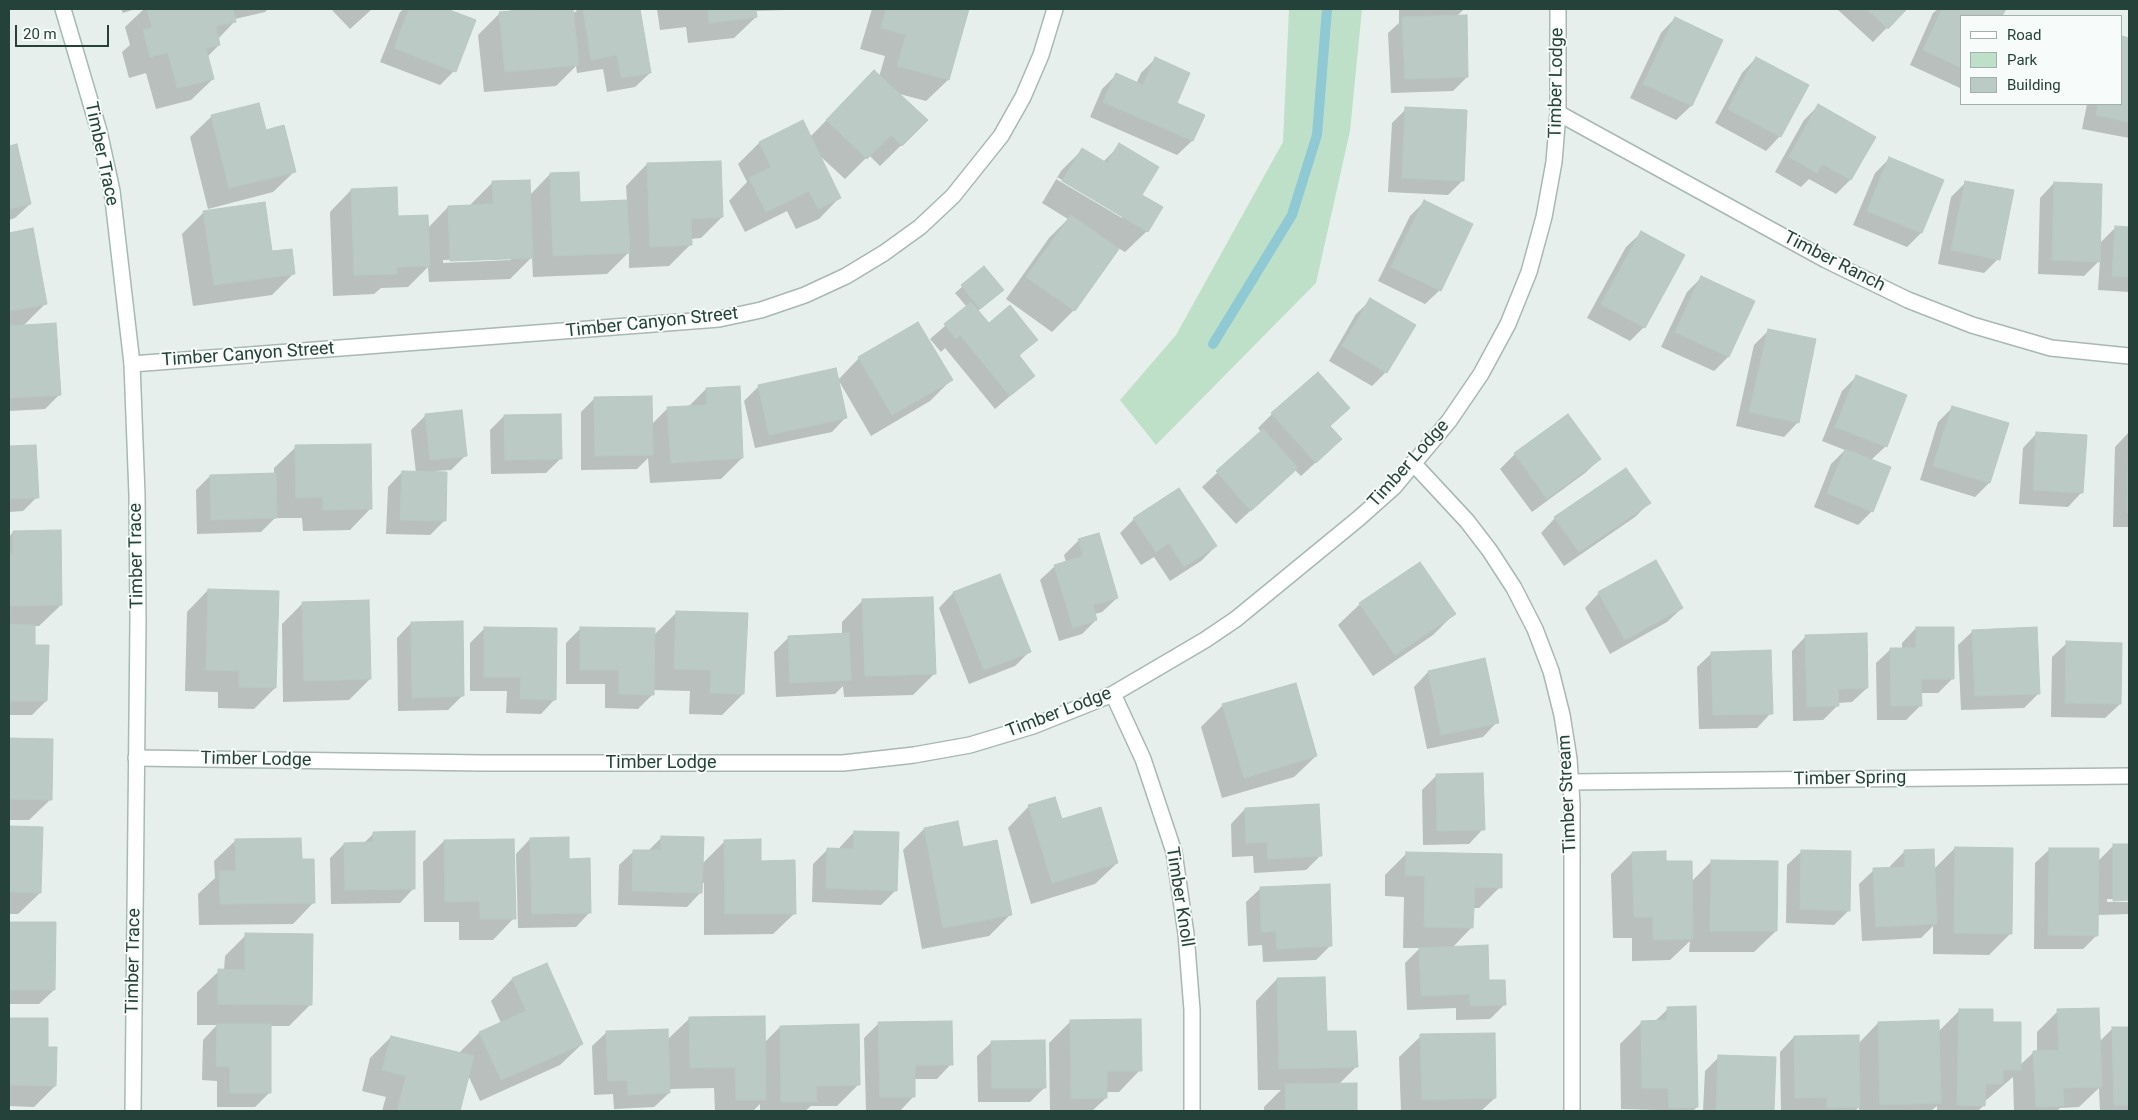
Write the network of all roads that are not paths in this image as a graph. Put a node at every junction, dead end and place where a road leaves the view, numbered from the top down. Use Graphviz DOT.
graph roads {
  1 [pos="63,9"];
  2 [pos="1055,9"];
  3 [pos="1558,9"];
  4 [pos="1558,113"];
  5 [pos="2129,356"];
  6 [pos="132,364"];
  7 [pos="1413,463"];
  8 [pos="1112,694"];
  9 [pos="136,758"];
  10 [pos="2129,776"];
  11 [pos="1570,782"];
  12 [pos="133,1111"];
  13 [pos="1192,1111"];
  14 [pos="1572,1111"];
  1 -- 6 [label="street, Timber Trace"];
  2 -- 6 [label="street, Timber Canyon Street"];
  3 -- 4 [label="street, Timber Lodge"];
  4 -- 5 [label="street, Timber Ranch"];
  4 -- 7 [label="street, Timber Lodge"];
  6 -- 9 [label="street, Timber Trace"];
  7 -- 8 [label="street, Timber Lodge"];
  7 -- 11 [label="street, Timber Stream"];
  8 -- 9 [label="street, Timber Lodge"];
  8 -- 13 [label="street, Timber Knoll"];
  9 -- 12 [label="street, Timber Trace"];
  10 -- 11 [label="street, Timber Spring"];
  11 -- 14 [label="street, Timber Stream"];
}
